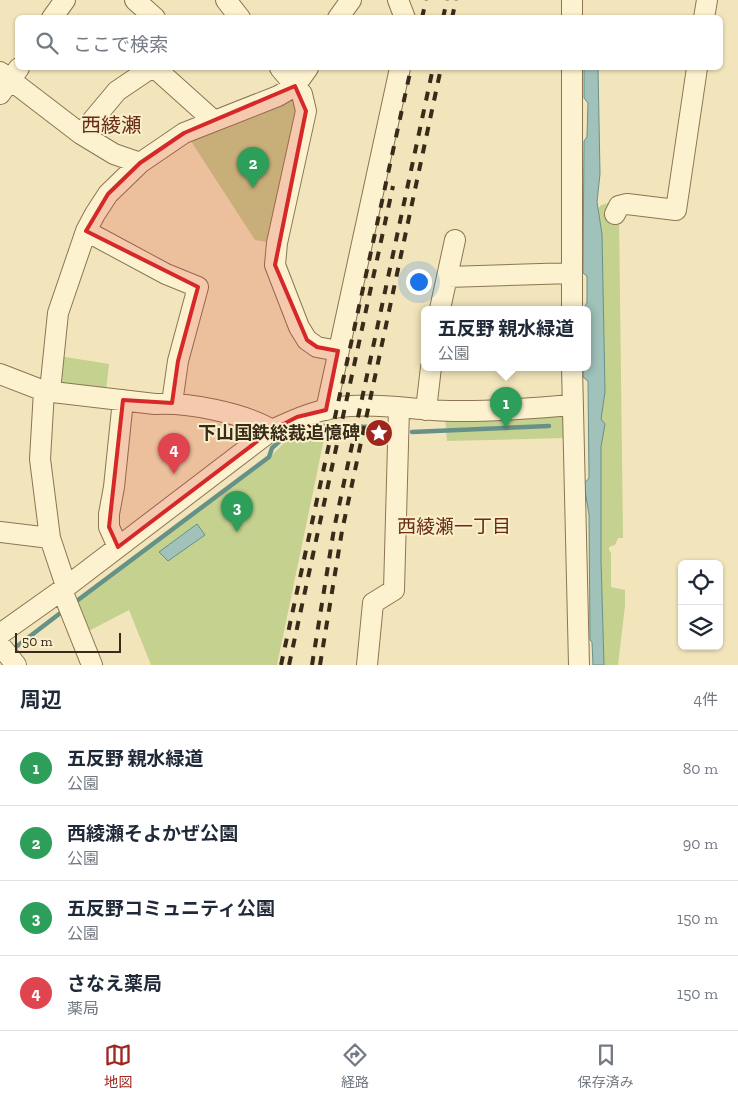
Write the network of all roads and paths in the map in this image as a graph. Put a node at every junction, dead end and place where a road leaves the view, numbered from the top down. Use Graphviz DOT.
graph roads {
  1 [pos="65,0"];
  2 [pos="135,0"];
  3 [pos="226,0"];
  4 [pos="351,0"];
  5 [pos="398,0"];
  6 [pos="572,0"];
  7 [pos="707,0"];
  8 [pos="54,15"];
  9 [pos="152,15"];
  10 [pos="238,15"];
  11 [pos="340,15"];
  12 [pos="404,15"];
  13 [pos="572,15"];
  14 [pos="704,15"];
  15 [pos="147,70"];
  16 [pos="157,70"];
  17 [pos="282,70"];
  18 [pos="307,70"];
  19 [pos="400,70"];
  20 [pos="572,70"];
  21 [pos="697,70"];
  22 [pos="7,78"];
  23 [pos="296,86"];
  24 [pos="214,121"];
  25 [pos="80,134"];
  26 [pos="140,163"];
  27 [pos="615,214"];
  28 [pos="86,231"];
  29 [pos="455,240"];
  30 [pos="572,273"];
  31 [pos="448,277"];
  32 [pos="441,306"];
  33 [pos="572,306"];
  34 [pos="338,351"];
  35 [pos="431,371"];
  36 [pos="572,371"];
  37 [pos="0,374"];
  38 [pos="47,391"];
  39 [pos="123,400"];
  40 [pos="163,404"];
  41 [pos="572,405"];
  42 [pos="399,408"];
  43 [pos="326,410"];
  44 [pos="426,410"];
  45 [pos="272,430"];
  46 [pos="0,532"];
  47 [pos="50,538"];
  48 [pos="118,548"];
  49 [pos="64,588"];
  50 [pos="0,634"];
  51 [pos="0,645"];
  52 [pos="16,665"];
  53 [pos="92,665"];
  54 [pos="367,665"];
  55 [pos="579,665"];
  1 -- 8 [label="street"];
  2 -- 9 [label="street"];
  3 -- 10 [label="street"];
  4 -- 11 [label="street"];
  5 -- 12 [label="street"];
  6 -- 13 [label="street"];
  7 -- 14 [label="street"];
  15 -- 25 [label="street"];
  16 -- 24 [label="street"];
  17 -- 23 [label="street"];
  18 -- 23 [label="street"];
  19 -- 34 [label="street"];
  20 -- 30 [label="street"];
  21 -- 27 [label="street"];
  22 -- 25 [label="street"];
  23 -- 24 [label="street"];
  23 -- 34 [label="street"];
  24 -- 26 [label="street"];
  25 -- 26 [label="street"];
  26 -- 28 [label="street"];
  28 -- 38 [label="street"];
  28 -- 40 [label="street"];
  29 -- 31 [label="street"];
  30 -- 31 [label="street"];
  30 -- 33 [label="street"];
  31 -- 32 [label="street"];
  34 -- 43 [label="street"];
  35 -- 44 [label="street"];
  36 -- 41 [label="street"];
  37 -- 38 [label="street"];
  38 -- 39 [label="street"];
  38 -- 47 [label="street"];
  39 -- 40 [label="street"];
  39 -- 48 [label="street"];
  40 -- 45 [label="street"];
  41 -- 44 [label="street"];
  41 -- 55 [label="street"];
  42 -- 43 [label="street"];
  42 -- 44 [label="street"];
  42 -- 54 [label="street"];
  43 -- 45 [label="street"];
  45 -- 48 [label="street"];
  46 -- 47 [label="street"];
  47 -- 49 [label="street"];
  48 -- 49 [label="street"];
  49 -- 50 [label="street"];
  49 -- 53 [label="street"];
  51 -- 52 [label="street"];
}
